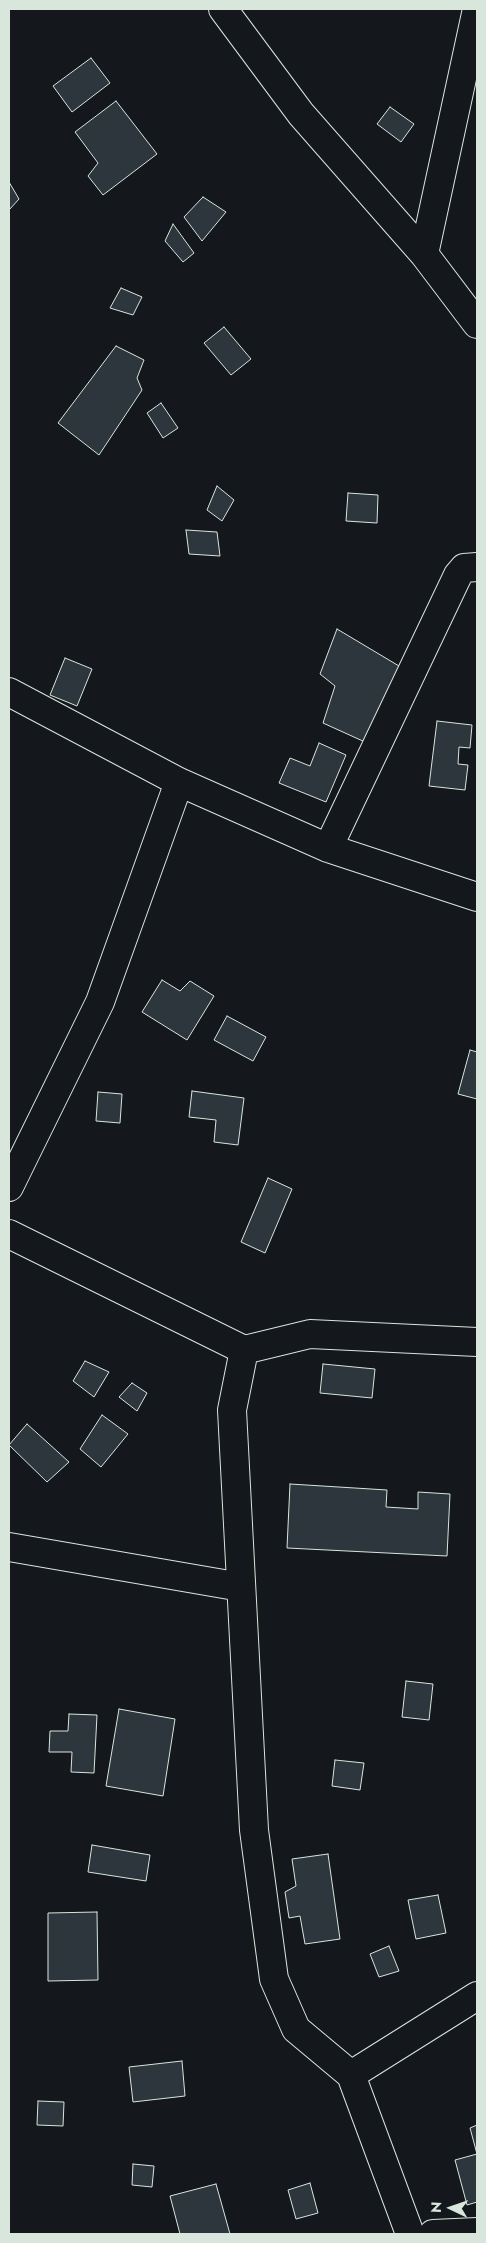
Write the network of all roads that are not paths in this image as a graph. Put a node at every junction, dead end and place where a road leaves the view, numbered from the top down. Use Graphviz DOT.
graph roads {
  1 [pos="223,9"];
  2 [pos="477,9"];
  3 [pos="424,254"];
  4 [pos="477,324"];
  5 [pos="477,567"];
  6 [pos="9,692"];
  7 [pos="179,782"];
  8 [pos="328,848"];
  9 [pos="477,897"];
  10 [pos="9,1186"];
  11 [pos="9,1234"];
  12 [pos="477,1342"];
  13 [pos="244,1350"];
  14 [pos="9,1547"];
  15 [pos="241,1587"];
  16 [pos="477,1996"];
  17 [pos="351,2075"];
  18 [pos="477,2232"];
  19 [pos="410,2234"];
  20 [pos="433,2234"];
  1 -- 3 [label="street"];
  2 -- 3 [label="street"];
  3 -- 4 [label="street"];
  5 -- 8 [label="street"];
  6 -- 7 [label="street"];
  7 -- 8 [label="street"];
  7 -- 10 [label="street"];
  8 -- 9 [label="street"];
  11 -- 13 [label="street"];
  12 -- 13 [label="street"];
  13 -- 15 [label="street"];
  14 -- 15 [label="street"];
  15 -- 17 [label="street"];
  16 -- 17 [label="street"];
  17 -- 19 [label="street"];
  18 -- 20 [label="street"];
}
